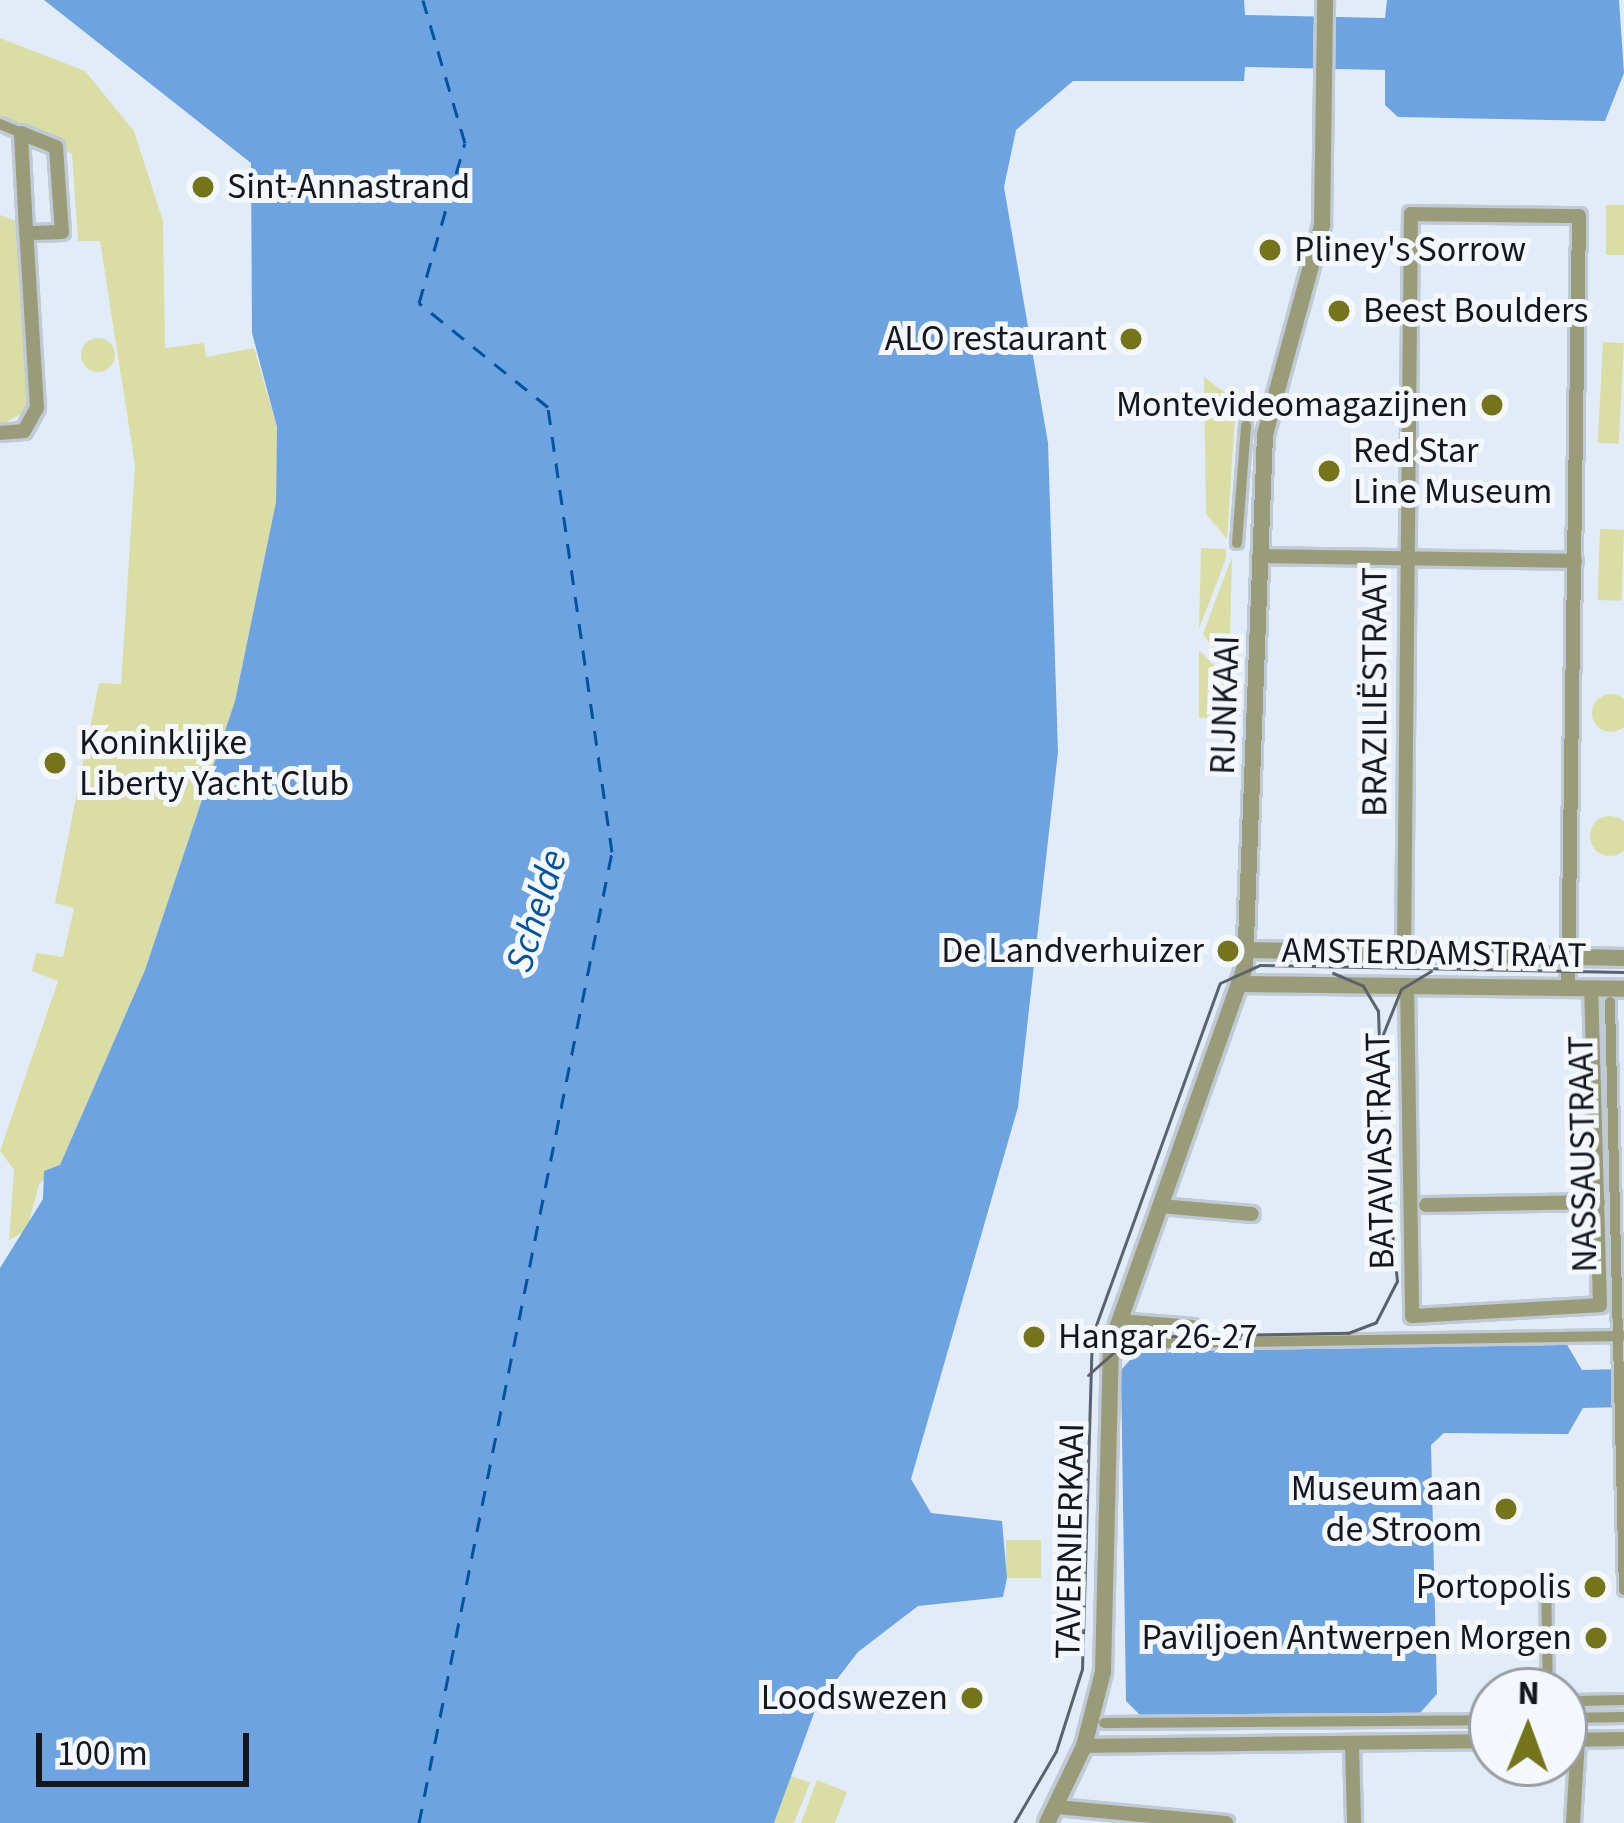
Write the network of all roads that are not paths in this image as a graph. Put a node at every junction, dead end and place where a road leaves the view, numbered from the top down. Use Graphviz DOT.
graph roads {
  1 [pos="1325,5"];
  2 [pos="0,124"];
  3 [pos="21,133"];
  4 [pos="26,233"];
  5 [pos="1246,425"];
  6 [pos="0,433"];
  7 [pos="1237,543"];
  8 [pos="1263,556"];
  9 [pos="1406,560"];
  10 [pos="1575,561"];
  11 [pos="1247,950"];
  12 [pos="1404,954"];
  13 [pos="1569,958"];
  14 [pos="1624,958"];
  15 [pos="1242,984"];
  16 [pos="1407,986"];
  17 [pos="1568,988"];
  18 [pos="1591,988"];
  19 [pos="1617,995"];
  20 [pos="1598,1202"];
  21 [pos="1426,1204"];
  22 [pos="1160,1207"];
  23 [pos="1252,1214"];
  24 [pos="1412,1316"];
  25 [pos="1119,1321"];
  26 [pos="1193,1327"];
  27 [pos="1620,1336"];
  28 [pos="1413,1341"];
  29 [pos="1121,1344"];
  30 [pos="1546,1579"];
  31 [pos="1624,1590"];
  32 [pos="1548,1667"];
  33 [pos="1624,1700"];
  34 [pos="1588,1701"];
  35 [pos="1624,1717"];
  36 [pos="1588,1718"];
  37 [pos="1468,1720"];
  38 [pos="1104,1723"];
  39 [pos="1624,1739"];
  40 [pos="1588,1740"];
  41 [pos="1468,1742"];
  42 [pos="1352,1744"];
  43 [pos="1084,1746"];
  44 [pos="1572,1787"];
  45 [pos="1052,1815"];
  46 [pos="1226,1823"];
  47 [pos="1354,1823"];
  48 [pos="1573,1823"];
  1 -- 8 [label="street, RIJNKAAI"];
  2 -- 3 [label="street"];
  3 -- 4 [label="street"];
  3 -- 4 [label="street"];
  4 -- 6 [label="street"];
  5 -- 7 [label="street"];
  8 -- 9 [label="street"];
  8 -- 11 [label="street, RIJNKAAI"];
  9 -- 10 [label="street"];
  9 -- 10 [label="street, BRAZILIËSTRAAT"];
  9 -- 12 [label="street, BRAZILIËSTRAAT"];
  10 -- 13 [label="street"];
  11 -- 12 [label="street, AMSTERDAMSTRAAT"];
  11 -- 15 [label="street, RIJNKAAI"];
  12 -- 13 [label="street, AMSTERDAMSTRAAT"];
  13 -- 14 [label="street, AMSTERDAMSTRAAT"];
  13 -- 17 [label="street"];
  15 -- 16 [label="street, AMSTERDAMSTRAAT"];
  15 -- 22 [label="street, RIJNKAAI"];
  16 -- 17 [label="street, AMSTERDAMSTRAAT"];
  16 -- 24 [label="street, BATAVIASTRAAT"];
  17 -- 18 [label="street, AMSTERDAMSTRAAT"];
  18 -- 19 [label="street, AMSTERDAMSTRAAT"];
  18 -- 20 [label="street, NASSAUSTRAAT"];
  19 -- 27 [label="street, NASSAUSTRAAT"];
  20 -- 21 [label="street, NASSAUSTRAAT"];
  20 -- 24 [label="street, NASSAUSTRAAT"];
  22 -- 23 [label="street"];
  22 -- 25 [label="street, RIJNKAAI"];
  24 -- 28 [label="street"];
  25 -- 26 [label="street"];
  25 -- 43 [label="street, TAVERNIERKAAI"];
  27 -- 28 [label="street"];
  27 -- 31 [label="street, NASSAUSTRAAT"];
  28 -- 29 [label="street"];
  30 -- 32 [label="street"];
  33 -- 34 [label="street"];
  35 -- 36 [label="street"];
  37 -- 38 [label="street"];
  39 -- 40 [label="street"];
  41 -- 42 [label="street"];
  42 -- 43 [label="street"];
  42 -- 47 [label="street"];
  43 -- 45 [label="street, TAVERNIERKAAI"];
  44 -- 48 [label="street"];
  45 -- 46 [label="street"];
}
